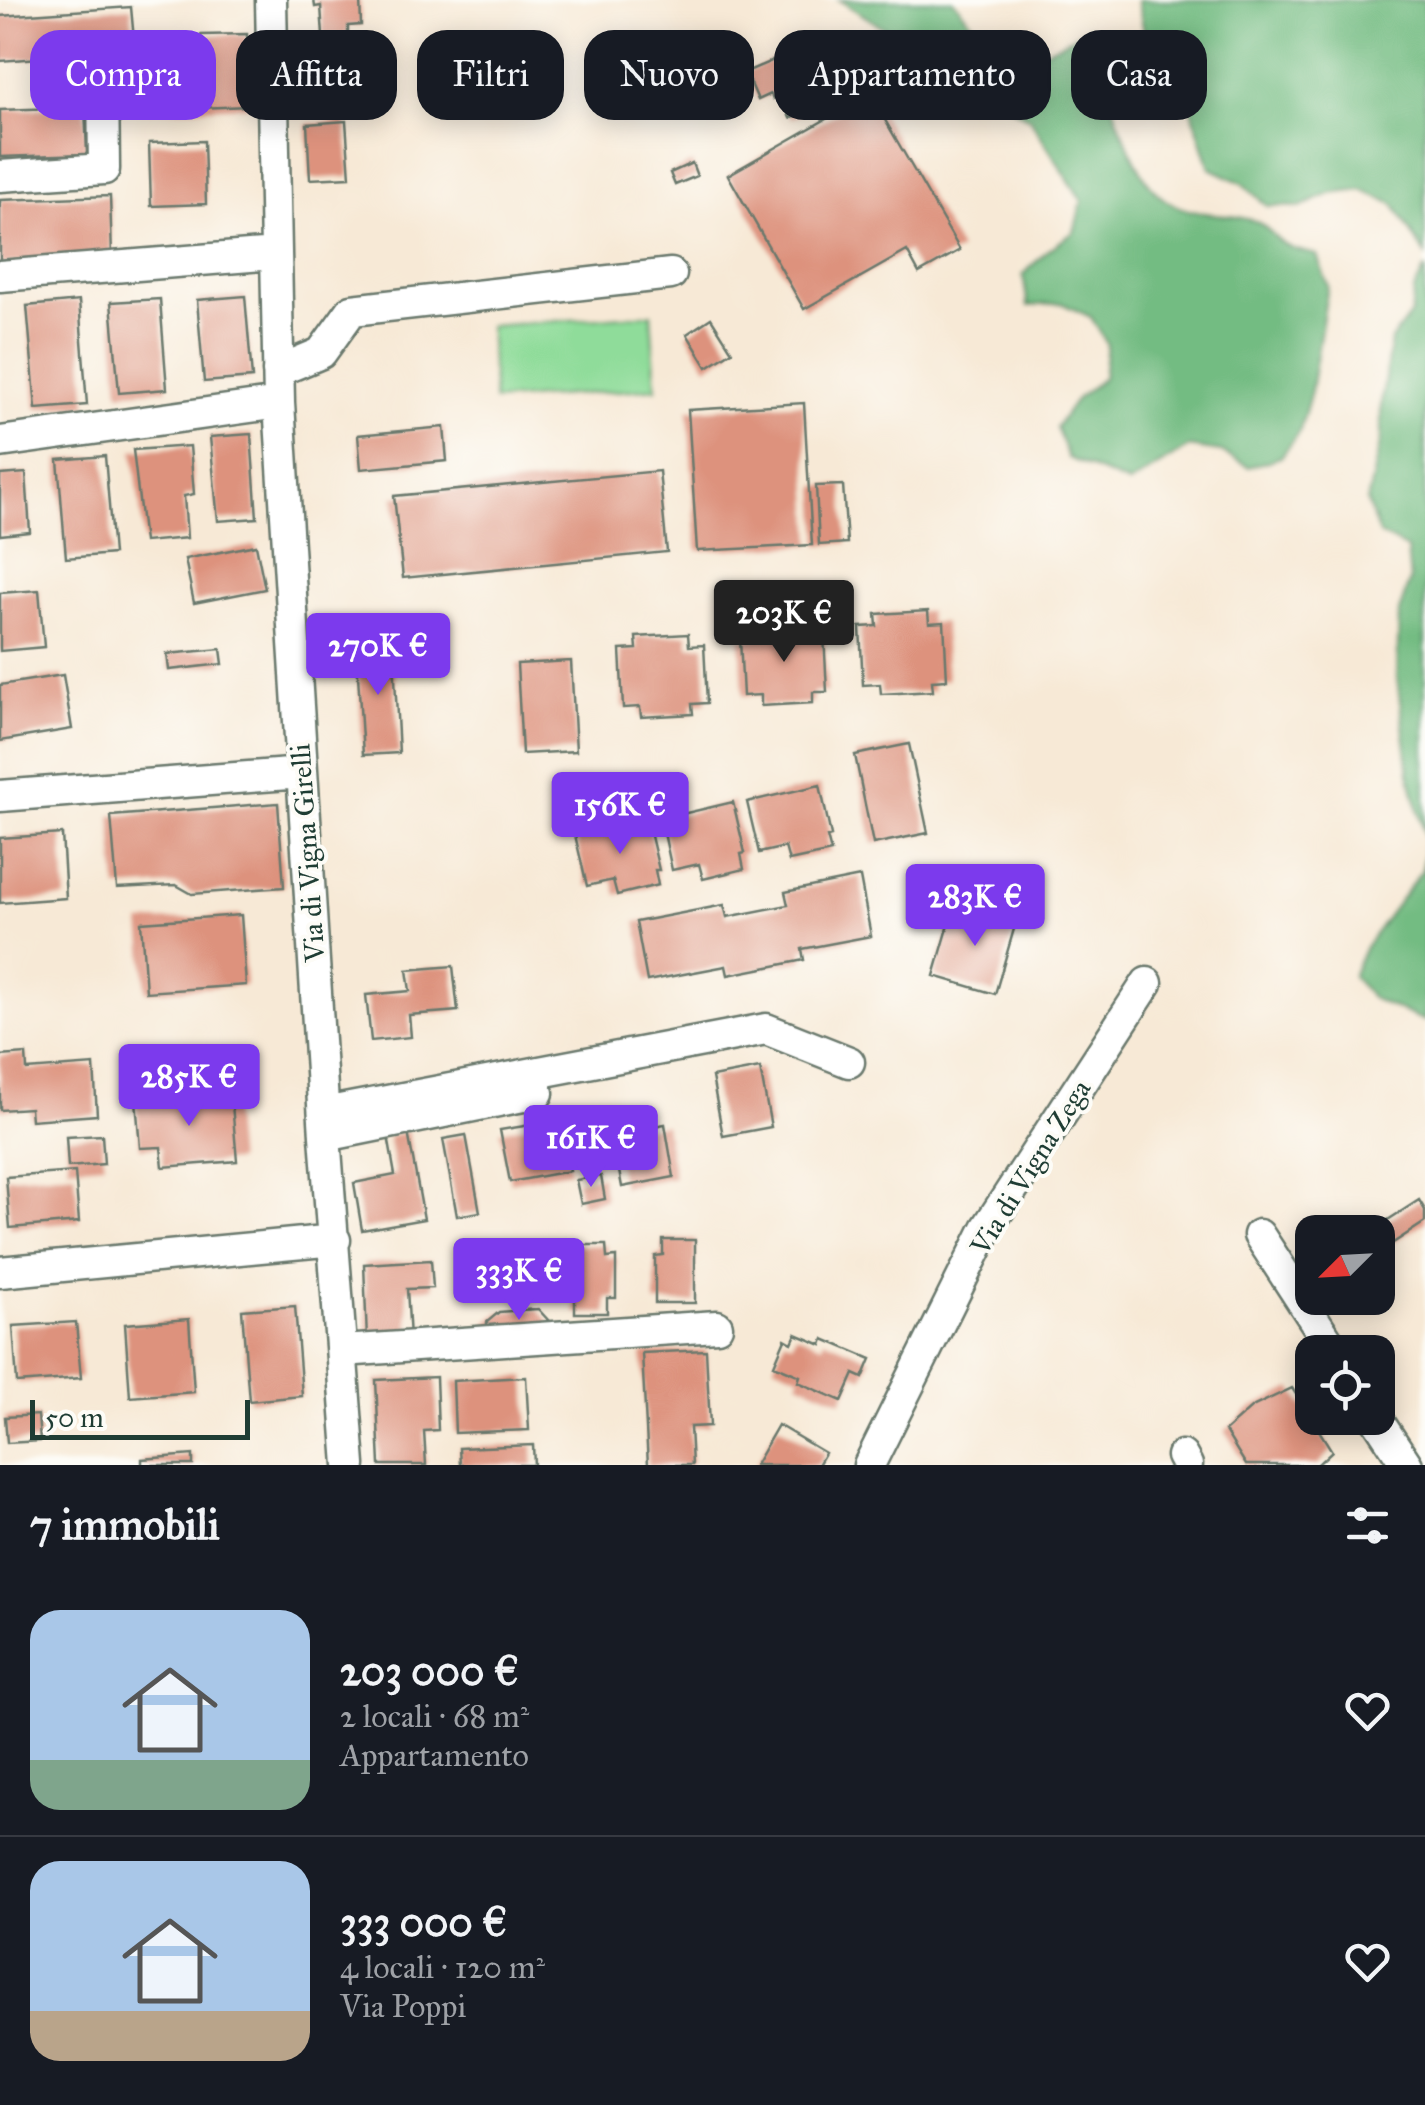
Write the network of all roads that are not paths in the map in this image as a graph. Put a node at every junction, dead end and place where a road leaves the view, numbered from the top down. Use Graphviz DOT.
graph roads {
  1 [pos="271,0"];
  2 [pos="103,120"];
  3 [pos="0,176"];
  4 [pos="275,254"];
  5 [pos="671,274"];
  6 [pos="0,276"];
  7 [pos="278,370"];
  8 [pos="279,403"];
  9 [pos="0,442"];
  10 [pos="302,773"];
  11 [pos="0,796"];
  12 [pos="1148,983"];
  13 [pos="712,1059"];
  14 [pos="850,1062"];
  15 [pos="325,1124"];
  16 [pos="1259,1235"];
  17 [pos="335,1240"];
  18 [pos="0,1272"];
  19 [pos="717,1326"];
  20 [pos="1324,1335"];
  21 [pos="342,1351"];
  22 [pos="1387,1435"];
  23 [pos="350,1465"];
  24 [pos="869,1465"];
  25 [pos="1407,1465"];
  1 -- 4 [label="street, Via di Vigna Girelli"];
  2 -- 3 [label="street"];
  4 -- 6 [label="street"];
  4 -- 7 [label="street, Via di Vigna Girelli"];
  5 -- 7 [label="street"];
  7 -- 8 [label="street, Via di Vigna Girelli"];
  8 -- 9 [label="street"];
  8 -- 10 [label="street, Via di Vigna Girelli"];
  10 -- 11 [label="street"];
  10 -- 15 [label="street, Via di Vigna Girelli"];
  12 -- 24 [label="street, Via di Vigna Zega"];
  13 -- 15 [label="street"];
  14 -- 15 [label="street"];
  15 -- 17 [label="street, Via di Vigna Girelli"];
  16 -- 20 [label="street"];
  17 -- 18 [label="street"];
  17 -- 21 [label="street, Via di Vigna Girelli"];
  19 -- 21 [label="street"];
  21 -- 23 [label="street, Via di Vigna Girelli"];
  22 -- 25 [label="street"];
}
